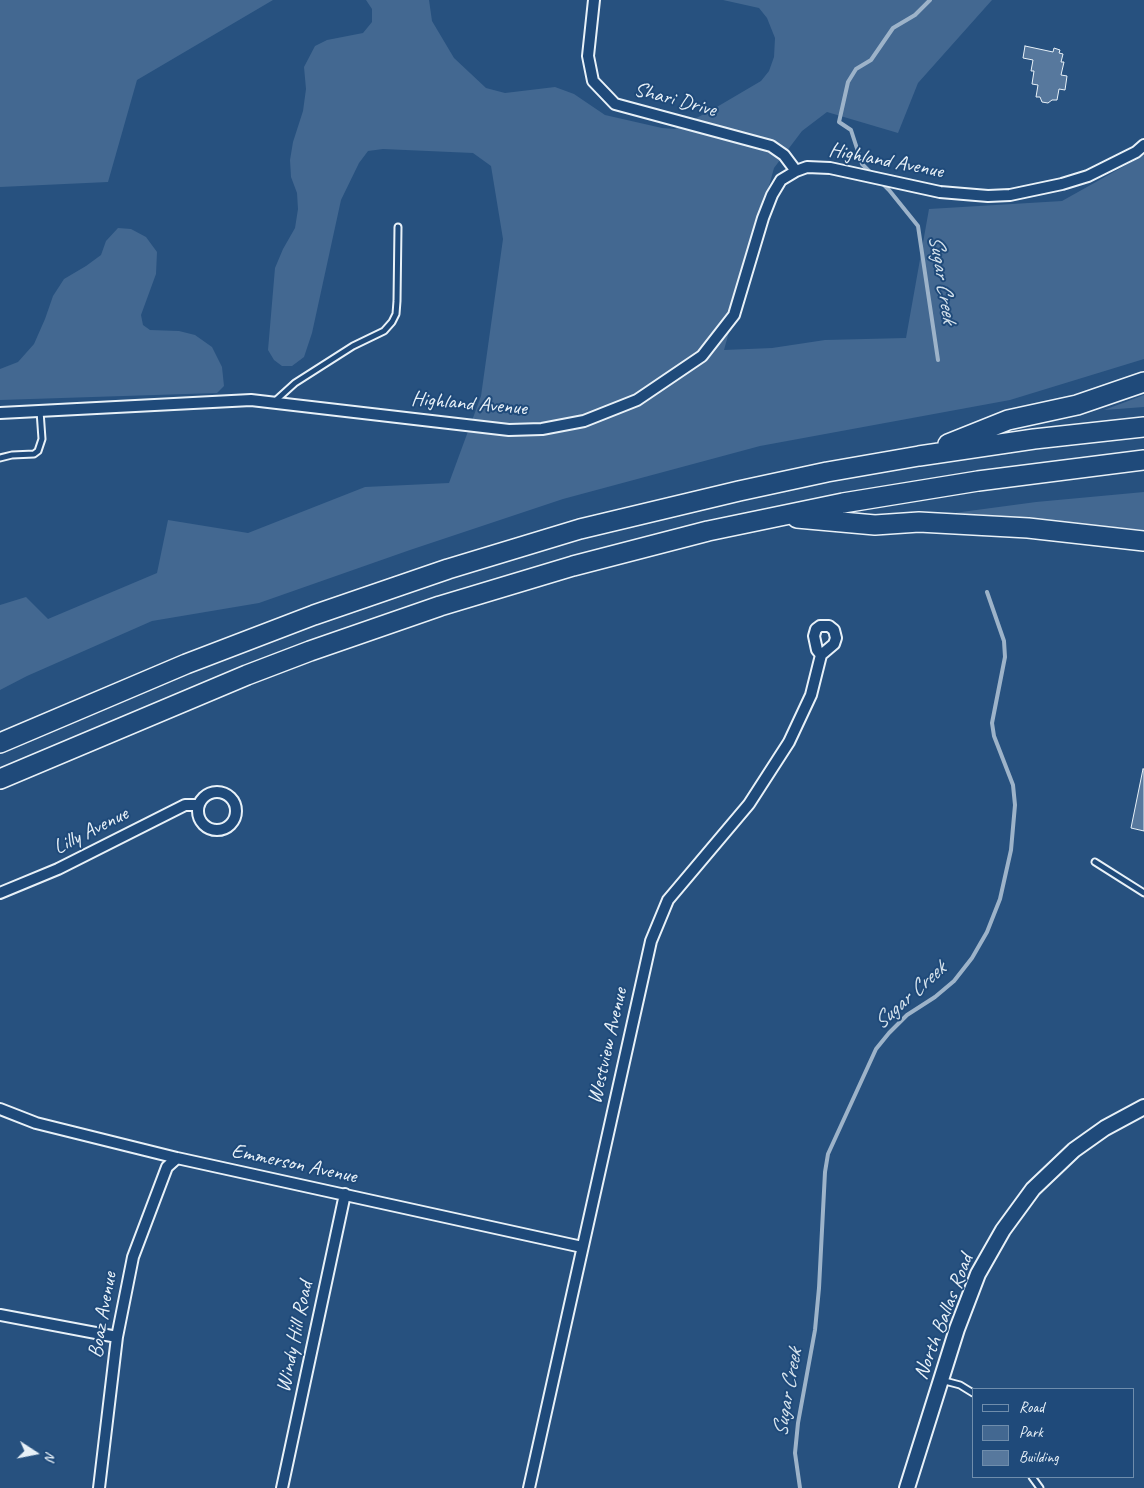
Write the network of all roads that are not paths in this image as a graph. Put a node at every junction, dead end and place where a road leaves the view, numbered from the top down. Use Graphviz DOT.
graph roads {
  1 [pos="594,0"];
  2 [pos="1144,145"];
  3 [pos="796,171"];
  4 [pos="398,227"];
  5 [pos="1144,382"];
  6 [pos="273,402"];
  7 [pos="40,410"];
  8 [pos="0,413"];
  9 [pos="1144,427"];
  10 [pos="920,456"];
  11 [pos="0,458"];
  12 [pos="1144,460"];
  13 [pos="776,517"];
  14 [pos="1144,540"];
  15 [pos="821,655"];
  16 [pos="0,743"];
  17 [pos="0,779"];
  18 [pos="199,805"];
  19 [pos="1095,862"];
  20 [pos="0,893"];
  21 [pos="1144,893"];
  22 [pos="1144,1106"];
  23 [pos="0,1109"];
  24 [pos="177,1158"];
  25 [pos="345,1194"];
  26 [pos="582,1247"];
  27 [pos="0,1315"];
  28 [pos="117,1337"];
  29 [pos="941,1380"];
  30 [pos="972,1392"];
  31 [pos="99,1488"];
  32 [pos="282,1488"];
  33 [pos="529,1488"];
  34 [pos="907,1488"];
  1 -- 3 [label="street, Shari Drive"];
  2 -- 3 [label="street, Highland Avenue"];
  3 -- 6 [label="street, Highland Avenue"];
  4 -- 6 [label="lane"];
  5 -- 10 [label="highway"];
  6 -- 7 [label="street, Highland Avenue"];
  7 -- 8 [label="street, Highland Avenue"];
  7 -- 11 [label="lane"];
  9 -- 10 [label="highway"];
  10 -- 16 [label="highway"];
  12 -- 13 [label="highway"];
  13 -- 14 [label="highway"];
  13 -- 17 [label="highway"];
  15 -- 26 [label="street, Westview Avenue"];
  18 -- 20 [label="street, Lilly Avenue"];
  19 -- 21 [label="lane"];
  22 -- 29 [label="main road, North Ballas Road"];
  23 -- 24 [label="street, Emmerson Avenue"];
  24 -- 25 [label="street, Emmerson Avenue"];
  24 -- 28 [label="street, Boaz Avenue"];
  25 -- 26 [label="street, Emmerson Avenue"];
  25 -- 32 [label="street, Windy Hill Road"];
  26 -- 33 [label="street, Westview Avenue"];
  27 -- 28 [label="street"];
  28 -- 31 [label="street, Boaz Avenue"];
  29 -- 30 [label="lane"];
  29 -- 34 [label="main road, North Ballas Road"];
}
